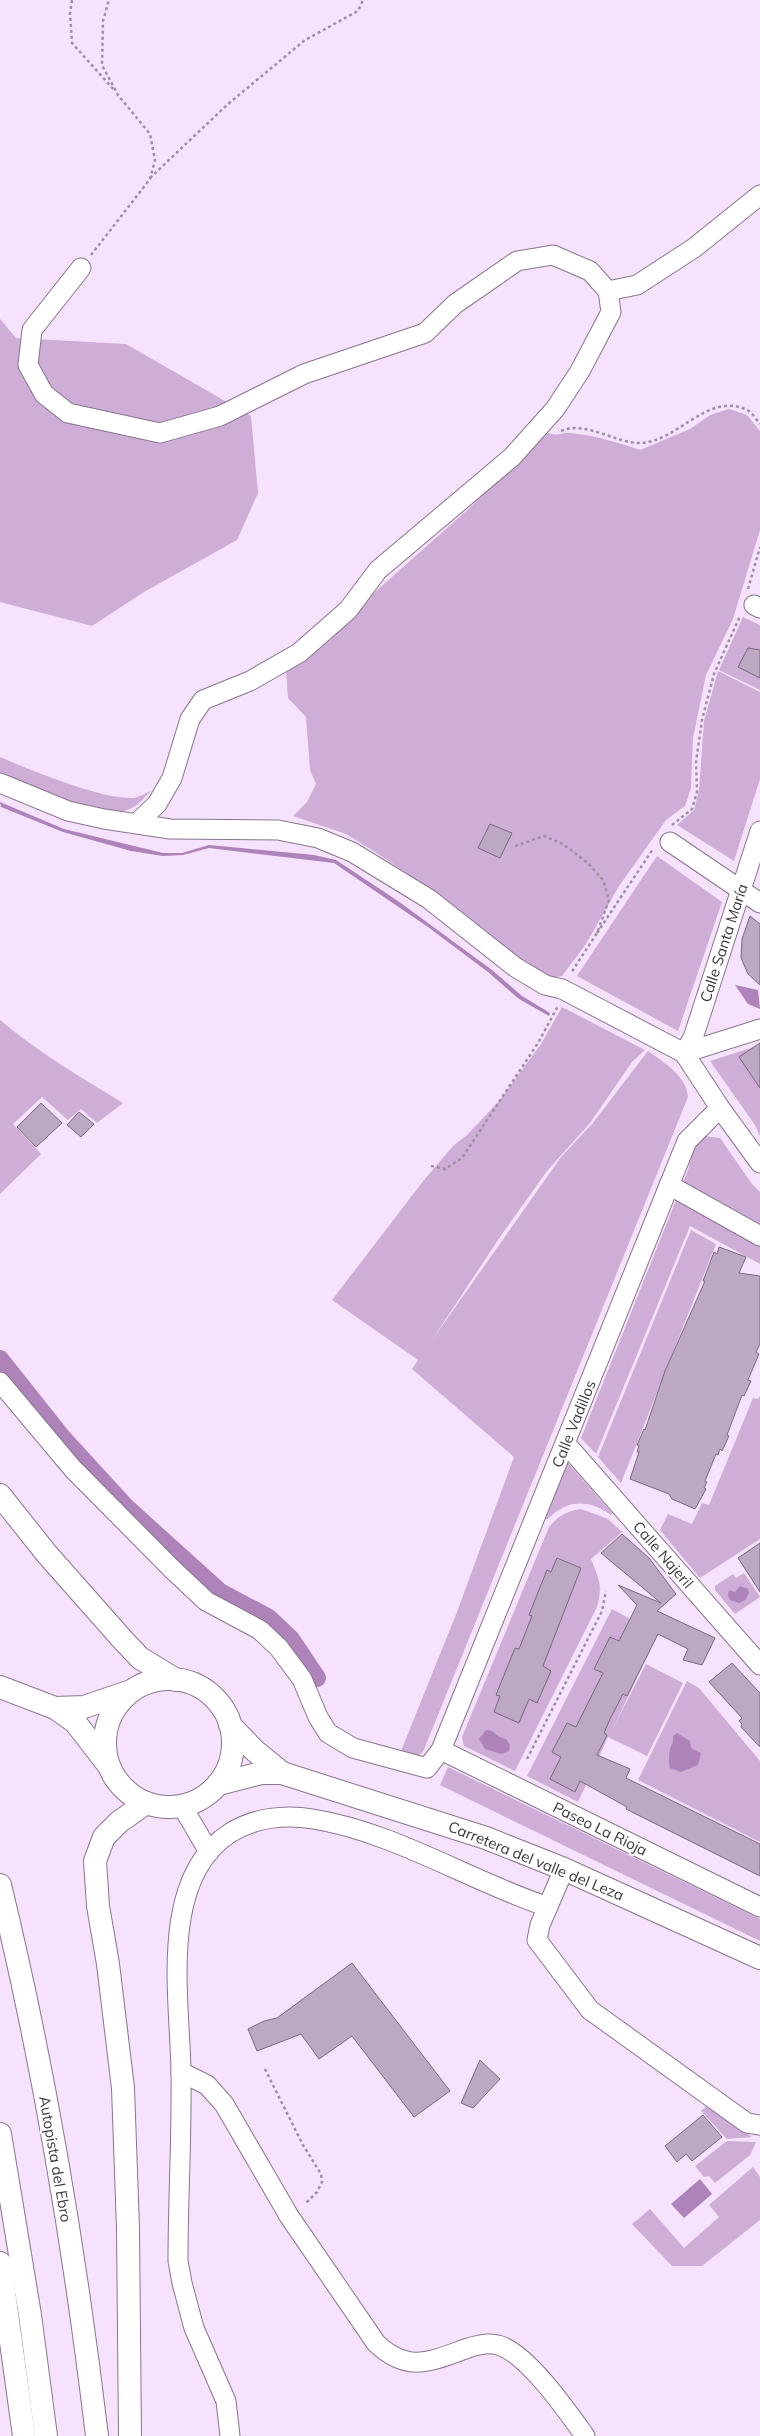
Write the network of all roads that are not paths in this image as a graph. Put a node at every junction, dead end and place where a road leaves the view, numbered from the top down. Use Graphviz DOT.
graph roads {
  1 [pos="760,195"];
  2 [pos="81,268"];
  3 [pos="608,291"];
  4 [pos="0,783"];
  5 [pos="138,823"];
  6 [pos="760,831"];
  7 [pos="664,839"];
  8 [pos="741,890"];
  9 [pos="760,903"];
  10 [pos="760,1029"];
  11 [pos="684,1053"];
  12 [pos="720,1108"];
  13 [pos="760,1163"];
  14 [pos="669,1185"];
  15 [pos="760,1236"];
  16 [pos="0,1382"];
  17 [pos="566,1444"];
  18 [pos="0,1495"];
  19 [pos="760,1665"];
  20 [pos="176,1680"];
  21 [pos="0,1687"];
  22 [pos="134,1690"];
  23 [pos="55,1708"];
  24 [pos="230,1725"];
  25 [pos="441,1750"];
  26 [pos="109,1767"];
  27 [pos="282,1773"];
  28 [pos="218,1784"];
  29 [pos="146,1804"];
  30 [pos="182,1806"];
  31 [pos="209,1852"];
  32 [pos="564,1869"];
  33 [pos="0,1885"];
  34 [pos="548,1907"];
  35 [pos="760,1907"];
  36 [pos="760,1958"];
  37 [pos="181,2072"];
  38 [pos="760,2125"];
  39 [pos="0,2134"];
  40 [pos="0,2263"];
  41 [pos="24,2436"];
  42 [pos="46,2436"];
  43 [pos="97,2436"];
  44 [pos="130,2436"];
  45 [pos="230,2436"];
  46 [pos="585,2436"];
  1 -- 3 [label="street"];
  2 -- 3 [label="street"];
  3 -- 5 [label="street"];
  4 -- 5 [label="street"];
  5 -- 11 [label="street"];
  6 -- 8 [label="street, Calle Santa María"];
  7 -- 8 [label="street"];
  8 -- 9 [label="street"];
  8 -- 11 [label="street, Calle Santa María"];
  10 -- 11 [label="street"];
  11 -- 12 [label="street"];
  12 -- 13 [label="street"];
  12 -- 14 [label="street, Calle Vadillos"];
  14 -- 15 [label="street"];
  14 -- 17 [label="street, Calle Vadillos"];
  16 -- 25 [label="street, Calle Vadillos"];
  17 -- 19 [label="street, Calle Najeril"];
  17 -- 25 [label="street, Calle Vadillos"];
  18 -- 20 [label="main road"];
  20 -- 22 [label="main road"];
  20 -- 24 [label="main road"];
  21 -- 23 [label="main road"];
  22 -- 23 [label="main road"];
  22 -- 26 [label="main road"];
  23 -- 26 [label="main road"];
  24 -- 27 [label="main road"];
  24 -- 28 [label="main road"];
  25 -- 35 [label="street, Paseo La Rioja"];
  26 -- 29 [label="main road"];
  27 -- 28 [label="main road"];
  27 -- 32 [label="main road, Carretera del valle del Leza"];
  28 -- 30 [label="main road"];
  29 -- 30 [label="main road"];
  29 -- 44 [label="main road"];
  30 -- 31 [label="street"];
  31 -- 34 [label="street"];
  31 -- 37 [label="street"];
  32 -- 34 [label="street"];
  32 -- 36 [label="main road, Carretera del valle del Leza"];
  33 -- 43 [label="main road, Autopista del Ebro"];
  34 -- 38 [label="street"];
  37 -- 45 [label="street"];
  37 -- 46 [label="street"];
  39 -- 42 [label="main road"];
  40 -- 41 [label="main road"];
}
